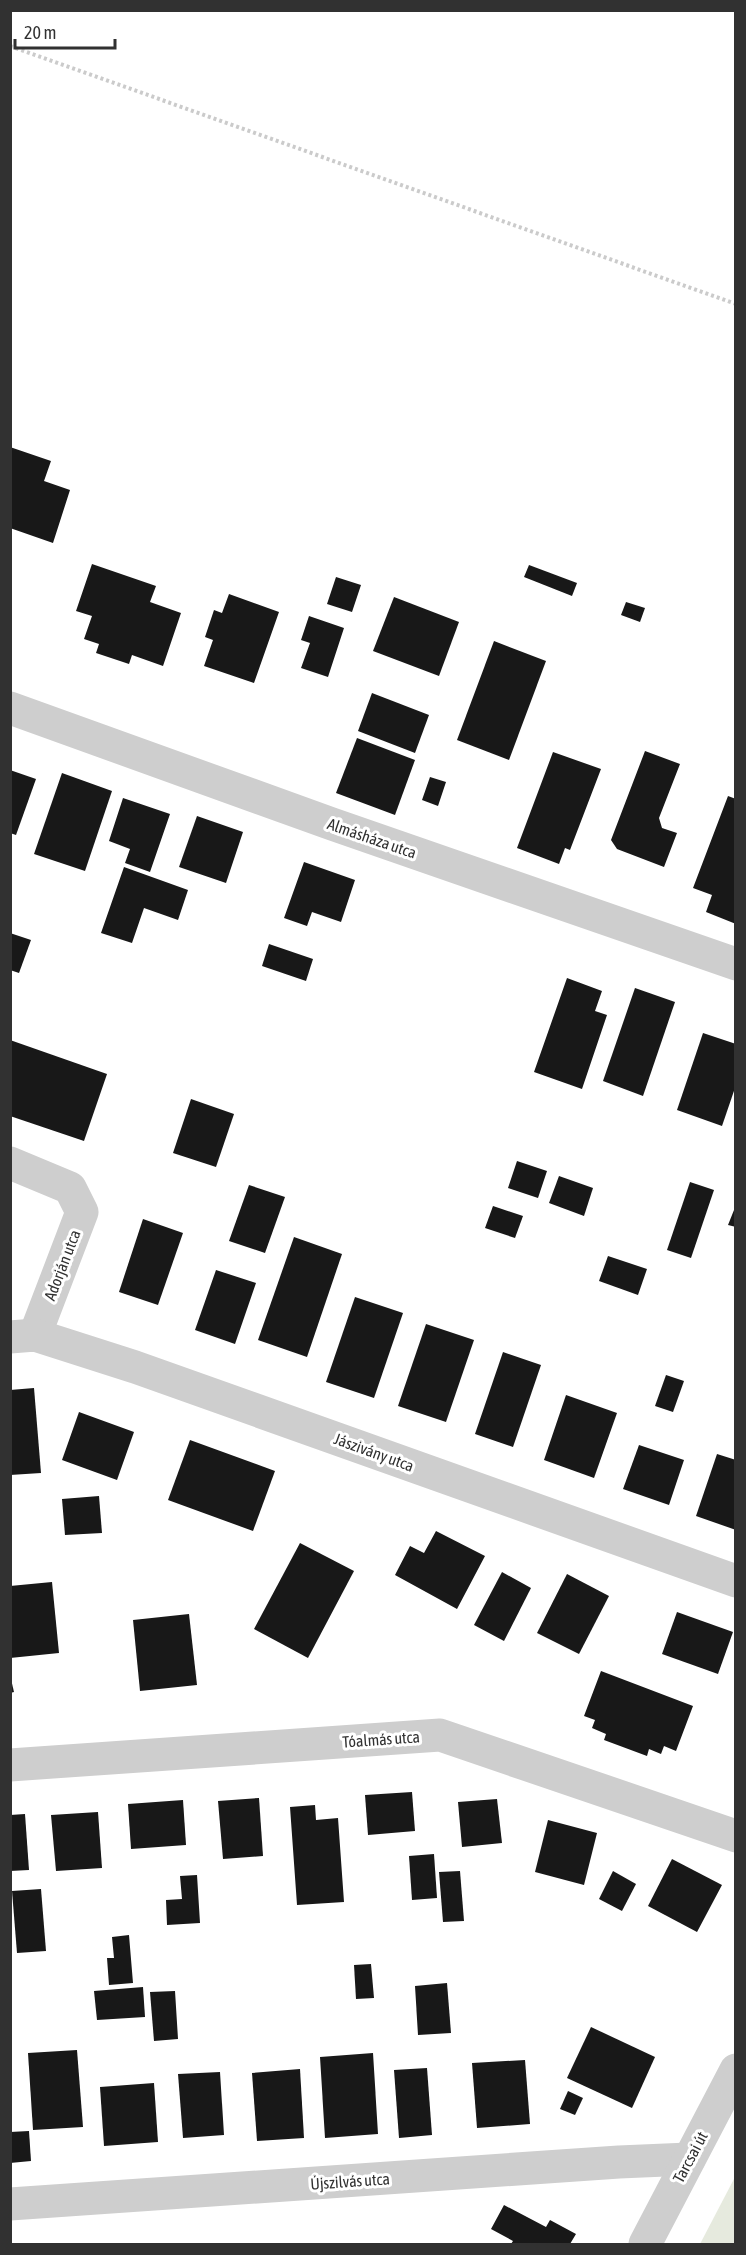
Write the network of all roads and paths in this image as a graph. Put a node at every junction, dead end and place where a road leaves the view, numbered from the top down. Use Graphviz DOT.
graph roads {
  1 [pos="10,46"];
  2 [pos="735,304"];
  3 [pos="10,708"];
  4 [pos="735,964"];
  5 [pos="10,1163"];
  6 [pos="23,1336"];
  7 [pos="735,1581"];
  8 [pos="10,1765"];
  9 [pos="735,1836"];
  10 [pos="735,2070"];
  11 [pos="689,2159"];
  12 [pos="10,2204"];
  13 [pos="645,2244"];
  1 -- 2 [label="path"];
  3 -- 4 [label="street, Almásháza utca"];
  5 -- 6 [label="street, Adorján utca"];
  6 -- 7 [label="street, Jászivány utca"];
  8 -- 9 [label="street, Tóalmás utca"];
  10 -- 11 [label="street, Tarcsai út"];
  11 -- 12 [label="street, Újszilvás utca"];
  11 -- 13 [label="street, Tarcsai út"];
}
